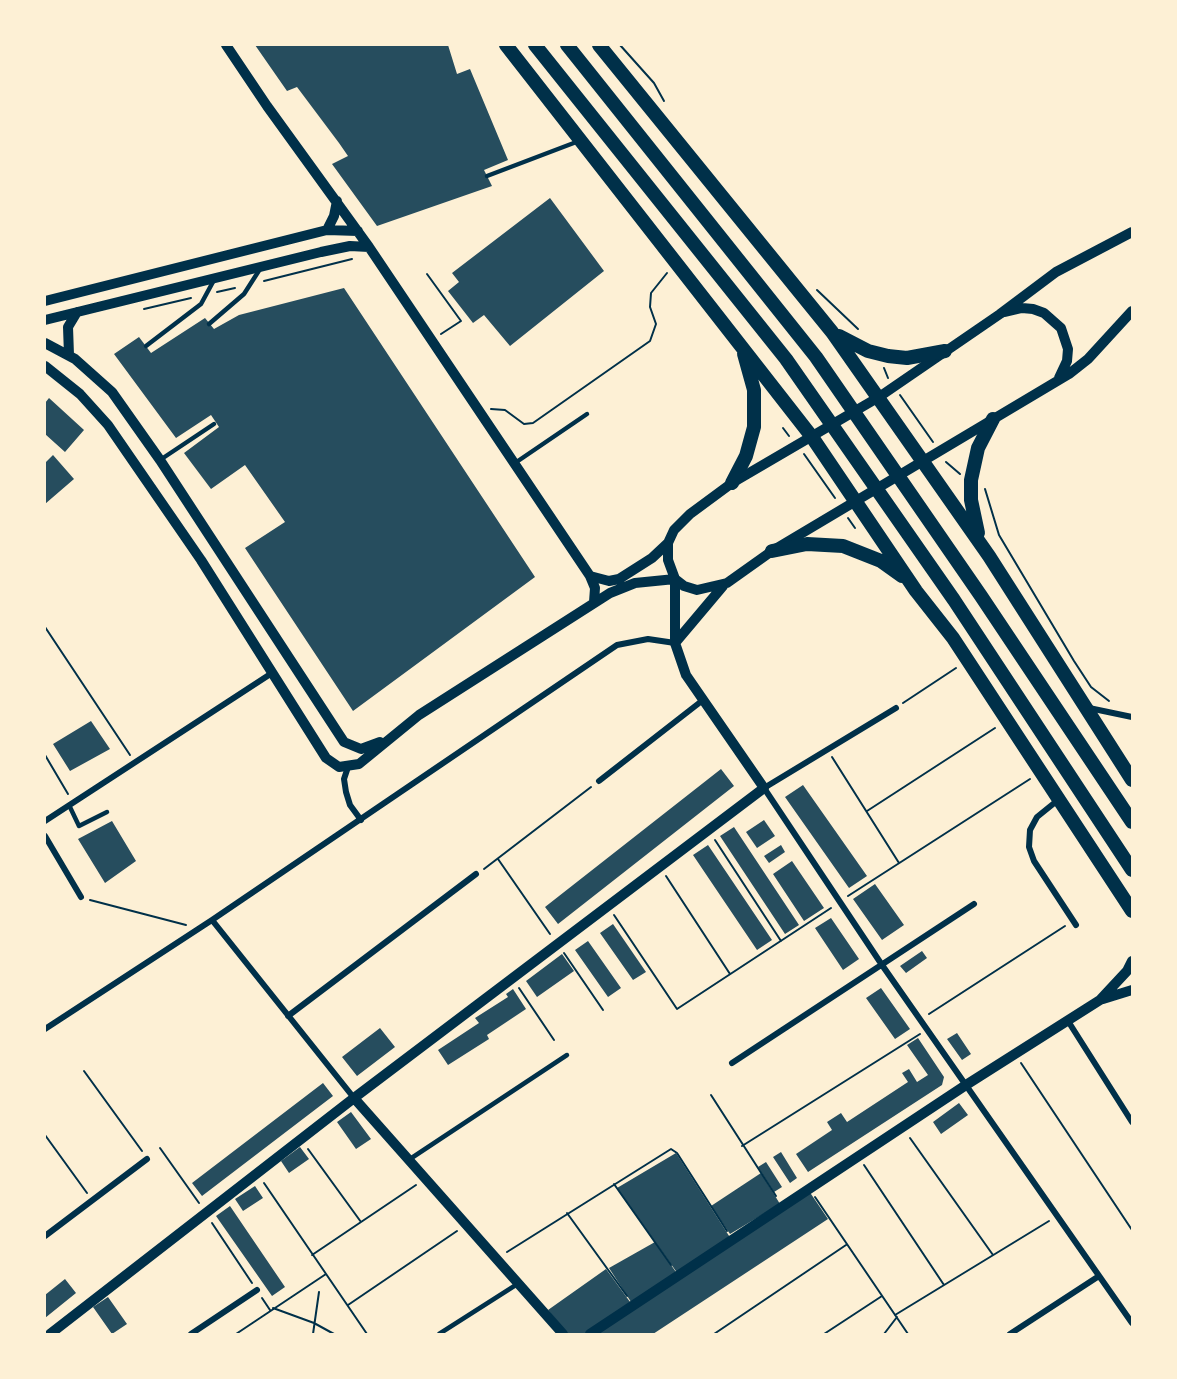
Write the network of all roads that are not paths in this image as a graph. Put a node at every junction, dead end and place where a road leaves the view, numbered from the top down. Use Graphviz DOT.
graph roads {
  1 [pos="226,45"];
  2 [pos="506,45"];
  3 [pos="535,45"];
  4 [pos="567,45"];
  5 [pos="599,45"];
  6 [pos="581,140"];
  7 [pos="487,176"];
  8 [pos="337,201"];
  9 [pos="327,230"];
  10 [pos="358,231"];
  11 [pos="1132,232"];
  12 [pos="369,247"];
  13 [pos="261,266"];
  14 [pos="215,278"];
  15 [pos="45,301"];
  16 [pos="1132,311"];
  17 [pos="77,312"];
  18 [pos="1000,314"];
  19 [pos="45,320"];
  20 [pos="209,324"];
  21 [pos="730,328"];
  22 [pos="832,332"];
  23 [pos="45,343"];
  24 [pos="146,346"];
  25 [pos="945,351"];
  26 [pos="69,355"];
  27 [pos="45,366"];
  28 [pos="1057,381"];
  29 [pos="879,397"];
  30 [pos="855,411"];
  31 [pos="586,414"];
  32 [pos="993,419"];
  33 [pos="214,424"];
  34 [pos="833,425"];
  35 [pos="812,437"];
  36 [pos="160,460"];
  37 [pos="923,460"];
  38 [pos="513,465"];
  39 [pos="898,475"];
  40 [pos="732,483"];
  41 [pos="877,488"];
  42 [pos="856,500"];
  43 [pos="668,543"];
  44 [pos="772,551"];
  45 [pos="989,556"];
  46 [pos="590,576"];
  47 [pos="675,579"];
  48 [pos="727,583"];
  49 [pos="916,591"];
  50 [pos="594,602"];
  51 [pos="675,643"];
  52 [pos="272,673"];
  53 [pos="703,700"];
  54 [pos="1084,707"];
  55 [pos="896,708"];
  56 [pos="1132,717"];
  57 [pos="389,737"];
  58 [pos="348,766"];
  59 [pos="1132,780"];
  60 [pos="599,781"];
  61 [pos="764,788"];
  62 [pos="1059,799"];
  63 [pos="69,806"];
  64 [pos="107,812"];
  65 [pos="361,820"];
  66 [pos="45,821"];
  67 [pos="1132,822"];
  68 [pos="45,836"];
  69 [pos="1132,870"];
  70 [pos="476,874"];
  71 [pos="81,897"];
  72 [pos="974,904"];
  73 [pos="1132,911"];
  74 [pos="212,920"];
  75 [pos="1074,923"];
  76 [pos="1132,961"];
  77 [pos="882,965"];
  78 [pos="1132,990"];
  79 [pos="1100,1000"];
  80 [pos="288,1016"];
  81 [pos="1068,1021"];
  82 [pos="45,1029"];
  83 [pos="567,1055"];
  84 [pos="732,1063"];
  85 [pos="966,1085"];
  86 [pos="354,1098"];
  87 [pos="1132,1122"];
  88 [pos="147,1159"];
  89 [pos="410,1159"];
  90 [pos="45,1236"];
  91 [pos="1099,1276"];
  92 [pos="519,1283"];
  93 [pos="257,1290"];
  94 [pos="1132,1323"];
  95 [pos="50,1334"];
  96 [pos="191,1334"];
  97 [pos="439,1334"];
  98 [pos="563,1334"];
  99 [pos="590,1334"];
  100 [pos="1010,1334"];
  1 -- 8 [label="street"];
  2 -- 6 [label="highway"];
  3 -- 34 [label="highway"];
  4 -- 30 [label="highway"];
  5 -- 22 [label="highway"];
  6 -- 7 [label="lane"];
  6 -- 21 [label="highway"];
  8 -- 9 [label="street"];
  8 -- 10 [label="street"];
  9 -- 10 [label="street"];
  9 -- 15 [label="street"];
  10 -- 12 [label="street"];
  11 -- 18 [label="street"];
  12 -- 13 [label="street"];
  12 -- 38 [label="street"];
  13 -- 14 [label="street"];
  13 -- 20 [label="lane"];
  14 -- 17 [label="street"];
  14 -- 24 [label="lane"];
  16 -- 28 [label="street"];
  17 -- 19 [label="street"];
  17 -- 26 [label="street"];
  18 -- 25 [label="street"];
  18 -- 28 [label="street"];
  21 -- 35 [label="highway"];
  21 -- 40 [label="highway"];
  22 -- 25 [label="highway"];
  22 -- 29 [label="highway"];
  23 -- 26 [label="street"];
  25 -- 29 [label="street"];
  26 -- 36 [label="street"];
  27 -- 52 [label="street"];
  28 -- 32 [label="street"];
  29 -- 30 [label="street"];
  29 -- 37 [label="highway"];
  30 -- 34 [label="street"];
  30 -- 39 [label="highway"];
  31 -- 38 [label="lane"];
  32 -- 37 [label="street"];
  32 -- 45 [label="highway"];
  33 -- 36 [label="lane"];
  34 -- 35 [label="street"];
  34 -- 41 [label="highway"];
  35 -- 40 [label="street"];
  35 -- 42 [label="highway"];
  36 -- 57 [label="street"];
  37 -- 39 [label="street"];
  37 -- 45 [label="highway"];
  38 -- 46 [label="street"];
  39 -- 41 [label="street"];
  39 -- 67 [label="highway"];
  40 -- 43 [label="street"];
  41 -- 42 [label="street"];
  41 -- 69 [label="highway"];
  42 -- 44 [label="street"];
  42 -- 49 [label="highway"];
  43 -- 46 [label="street"];
  43 -- 47 [label="street"];
  44 -- 48 [label="street"];
  44 -- 49 [label="highway"];
  45 -- 54 [label="highway"];
  46 -- 50 [label="street"];
  47 -- 48 [label="street"];
  47 -- 50 [label="street"];
  47 -- 51 [label="street"];
  48 -- 51 [label="street"];
  49 -- 62 [label="highway"];
  50 -- 57 [label="street"];
  51 -- 53 [label="street"];
  51 -- 65 [label="street"];
  52 -- 58 [label="street"];
  52 -- 63 [label="street"];
  53 -- 60 [label="street"];
  53 -- 61 [label="street"];
  54 -- 56 [label="street"];
  54 -- 59 [label="highway"];
  55 -- 61 [label="street"];
  57 -- 58 [label="street"];
  58 -- 65 [label="street"];
  61 -- 77 [label="street"];
  61 -- 86 [label="street"];
  62 -- 73 [label="highway"];
  62 -- 75 [label="street"];
  63 -- 64 [label="lane"];
  63 -- 66 [label="street"];
  65 -- 74 [label="street"];
  68 -- 71 [label="street"];
  70 -- 80 [label="street"];
  72 -- 77 [label="street"];
  74 -- 80 [label="street"];
  74 -- 82 [label="street"];
  76 -- 79 [label="street"];
  77 -- 84 [label="street"];
  77 -- 85 [label="street"];
  78 -- 79 [label="street"];
  79 -- 81 [label="street"];
  80 -- 86 [label="street"];
  81 -- 85 [label="street"];
  81 -- 87 [label="street"];
  83 -- 89 [label="lane"];
  85 -- 91 [label="street"];
  85 -- 99 [label="street"];
  86 -- 89 [label="street"];
  86 -- 95 [label="street"];
  88 -- 90 [label="street"];
  89 -- 92 [label="street"];
  91 -- 94 [label="street"];
  91 -- 100 [label="street"];
  92 -- 97 [label="lane"];
  92 -- 98 [label="street"];
  93 -- 96 [label="street"];
}
